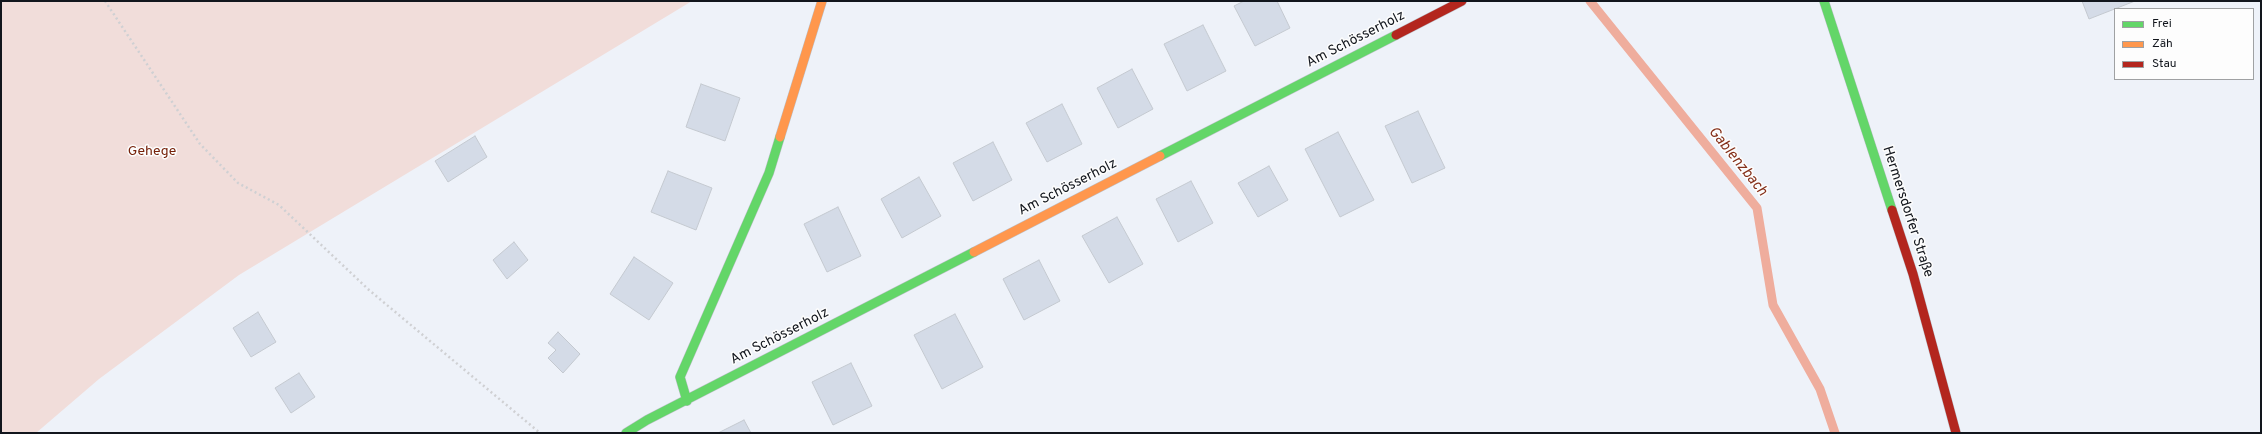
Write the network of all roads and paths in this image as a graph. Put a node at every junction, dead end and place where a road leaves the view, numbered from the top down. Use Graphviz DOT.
graph roads {
  1 [pos="105,1"];
  2 [pos="822,1"];
  3 [pos="1462,1"];
  4 [pos="1824,1"];
  5 [pos="687,401"];
  6 [pos="540,433"];
  7 [pos="626,433"];
  8 [pos="1956,433"];
  1 -- 6 [label="path"];
  2 -- 5 [label="street"];
  3 -- 5 [label="street, Am Schösserholz"];
  4 -- 8 [label="street, Hermersdorfer Straße"];
  5 -- 7 [label="street, Am Schösserholz"];
}
